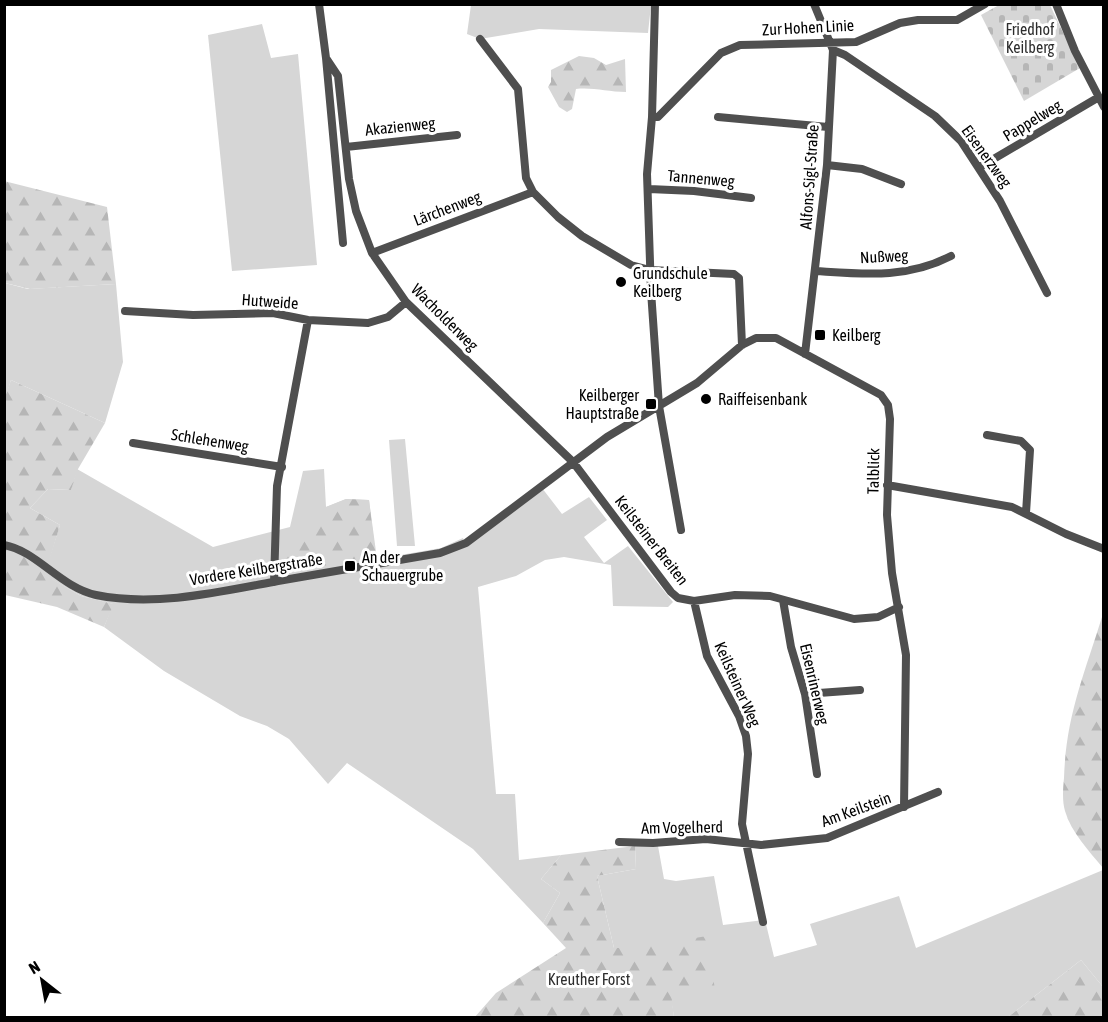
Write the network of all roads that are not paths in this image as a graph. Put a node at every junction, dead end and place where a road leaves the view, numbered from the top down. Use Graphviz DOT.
graph roads {
  1 [pos="319,4"];
  2 [pos="655,4"];
  3 [pos="814,4"];
  4 [pos="985,4"];
  5 [pos="1056,4"];
  6 [pos="480,39"];
  7 [pos="831,46"];
  8 [pos="326,58"];
  9 [pos="1099,97"];
  10 [pos="1104,107"];
  11 [pos="652,117"];
  12 [pos="718,117"];
  13 [pos="828,128"];
  14 [pos="457,135"];
  15 [pos="346,147"];
  16 [pos="827,165"];
  17 [pos="980,167"];
  18 [pos="901,184"];
  19 [pos="649,189"];
  20 [pos="533,192"];
  21 [pos="751,198"];
  22 [pos="343,243"];
  23 [pos="372,253"];
  24 [pos="951,256"];
  25 [pos="651,270"];
  26 [pos="816,271"];
  27 [pos="1047,293"];
  28 [pos="406,302"];
  29 [pos="125,311"];
  30 [pos="308,320"];
  31 [pos="742,345"];
  32 [pos="805,354"];
  33 [pos="659,406"];
  34 [pos="987,435"];
  35 [pos="133,443"];
  36 [pos="573,462"];
  37 [pos="282,467"];
  38 [pos="887,485"];
  39 [pos="1026,513"];
  40 [pos="681,530"];
  41 [pos="4,545"];
  42 [pos="1104,549"];
  43 [pos="274,582"];
  44 [pos="783,600"];
  45 [pos="694,601"];
  46 [pos="899,607"];
  47 [pos="860,690"];
  48 [pos="805,694"];
  49 [pos="817,774"];
  50 [pos="938,792"];
  51 [pos="904,807"];
  52 [pos="619,842"];
  53 [pos="745,843"];
  54 [pos="763,922"];
  1 -- 8 [label="street, Wacholderweg"];
  2 -- 11 [label="street"];
  3 -- 7 [label="street, Alfons-Sigl-Straße"];
  4 -- 7 [label="street, Zur Hohen Linie"];
  5 -- 9 [label="street"];
  6 -- 20 [label="street"];
  7 -- 11 [label="street, Zur Hohen Linie"];
  7 -- 13 [label="street, Alfons-Sigl-Straße"];
  7 -- 17 [label="street, Eisenerzweg"];
  8 -- 15 [label="street, Wacholderweg"];
  8 -- 22 [label="street, Wacholderweg"];
  9 -- 10 [label="street"];
  9 -- 17 [label="street, Pappelweg"];
  11 -- 19 [label="street"];
  12 -- 13 [label="street"];
  13 -- 16 [label="street, Alfons-Sigl-Straße"];
  14 -- 15 [label="street, Akazienweg"];
  15 -- 23 [label="street, Wacholderweg"];
  16 -- 18 [label="street"];
  16 -- 26 [label="street, Alfons-Sigl-Straße"];
  17 -- 27 [label="street, Eisenerzweg"];
  19 -- 21 [label="street, Tannenweg"];
  19 -- 25 [label="street"];
  20 -- 23 [label="street, Lärchenweg"];
  20 -- 25 [label="street"];
  23 -- 28 [label="street, Wacholderweg"];
  24 -- 26 [label="street, Nußweg"];
  25 -- 31 [label="street"];
  25 -- 33 [label="street"];
  26 -- 32 [label="street, Alfons-Sigl-Straße"];
  28 -- 30 [label="street, Hutweide"];
  28 -- 36 [label="street, Wacholderweg"];
  29 -- 30 [label="street, Hutweide"];
  30 -- 37 [label="street"];
  31 -- 32 [label="street, Talblick"];
  31 -- 33 [label="street, Talblick"];
  32 -- 38 [label="street, Talblick"];
  33 -- 36 [label="street, Vordere Keilbergstraße"];
  33 -- 40 [label="street"];
  34 -- 39 [label="street"];
  35 -- 37 [label="street, Schlehenweg"];
  36 -- 43 [label="street, Vordere Keilbergstraße"];
  36 -- 45 [label="street, Keilsteiner Breiten"];
  37 -- 43 [label="street"];
  38 -- 39 [label="street"];
  38 -- 46 [label="street, Talblick"];
  39 -- 42 [label="street"];
  41 -- 43 [label="street, Vordere Keilbergstraße"];
  44 -- 45 [label="street, Keilsteiner Breiten"];
  44 -- 46 [label="street, Keilsteiner Breiten"];
  44 -- 48 [label="street, Eisenrinerweg"];
  45 -- 53 [label="street, Keilsteiner Weg"];
  46 -- 51 [label="street, Talblick"];
  47 -- 48 [label="street"];
  48 -- 49 [label="street, Eisenrinerweg"];
  50 -- 51 [label="street, Am Keilstein"];
  51 -- 53 [label="street, Am Keilstein"];
  52 -- 53 [label="street, Am Vogelherd"];
  53 -- 54 [label="street, Keilsteiner Weg"];
}
